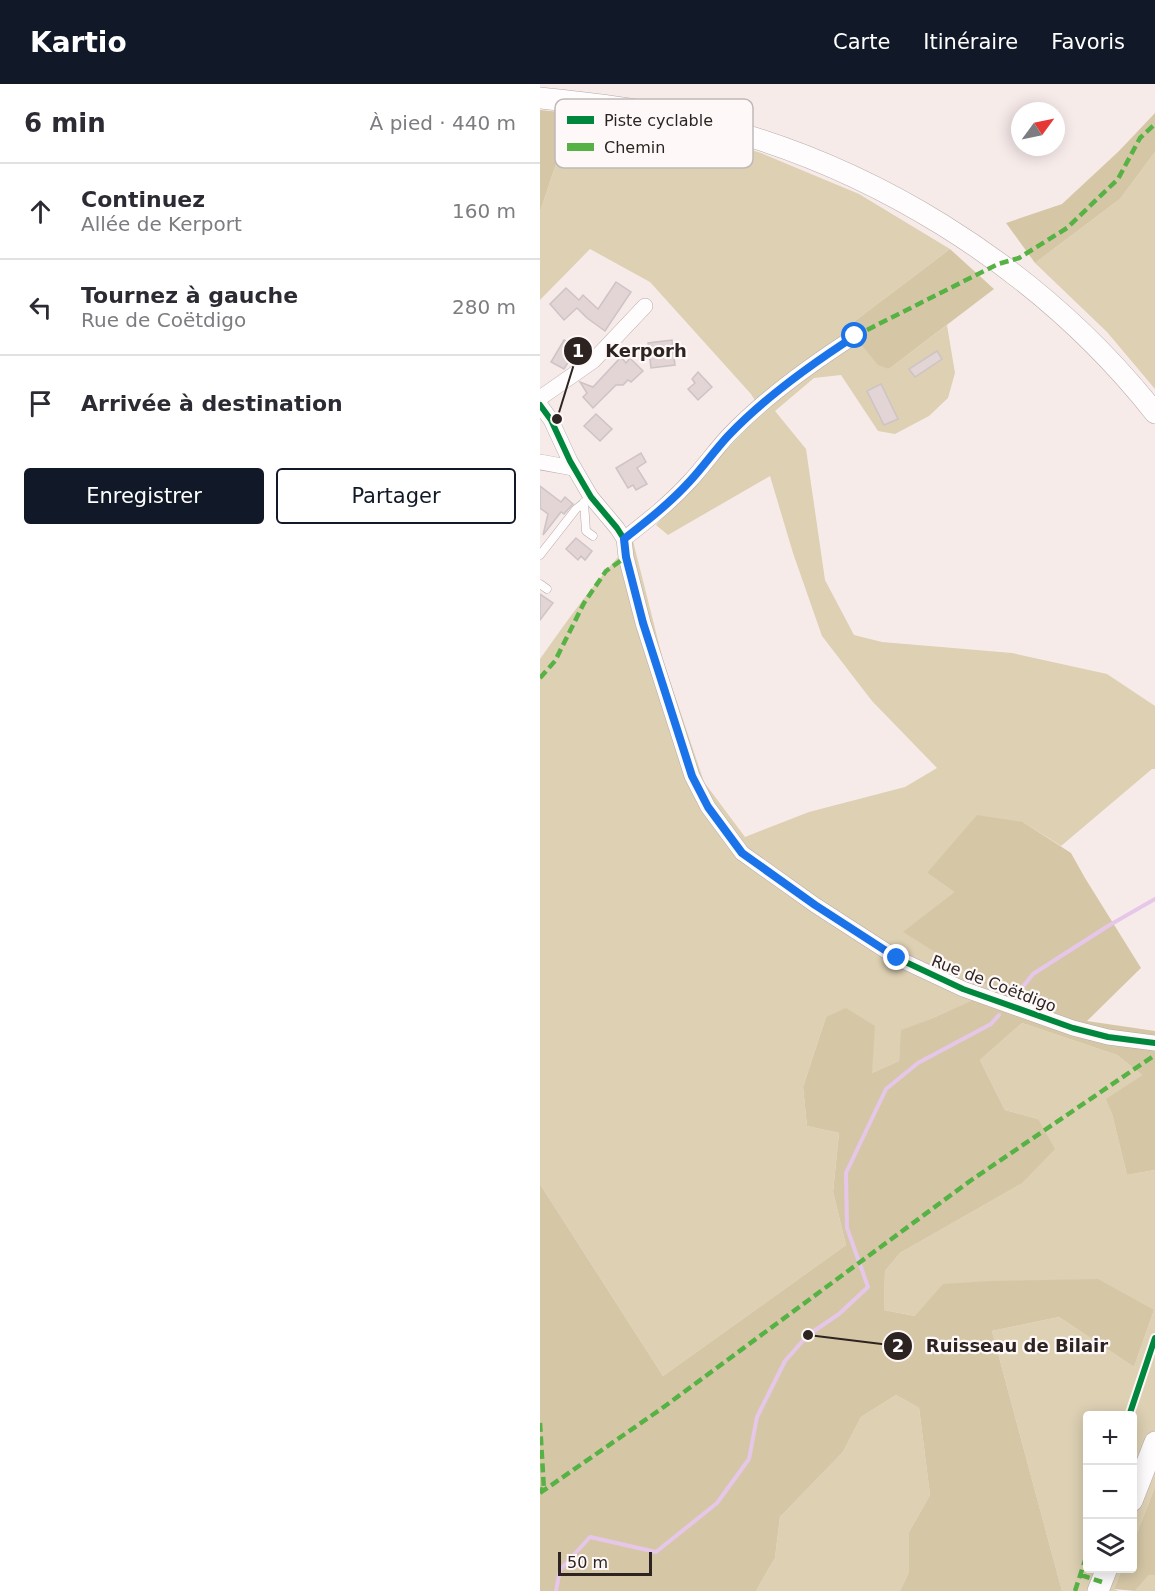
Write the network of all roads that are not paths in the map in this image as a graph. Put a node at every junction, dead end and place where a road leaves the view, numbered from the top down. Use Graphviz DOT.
graph roads {
  1 [pos="540,98"];
  2 [pos="555,100"];
  3 [pos="753,138"];
  4 [pos="645,306"];
  5 [pos="855,336"];
  6 [pos="540,398"];
  7 [pos="540,405"];
  8 [pos="1155,413"];
  9 [pos="540,462"];
  10 [pos="573,468"];
  11 [pos="587,500"];
  12 [pos="593,536"];
  13 [pos="624,539"];
  14 [pos="540,555"];
  15 [pos="1155,1043"];
  16 [pos="1155,1442"];
  17 [pos="1137,1488"];
  18 [pos="1105,1573"];
  19 [pos="1098,1591"];
  1 -- 2 [label="main road"];
  3 -- 8 [label="main road"];
  4 -- 6 [label="street"];
  5 -- 13 [label="street"];
  7 -- 10 [label="street, Rue de Coëtdigo"];
  9 -- 10 [label="street"];
  10 -- 11 [label="street, Rue de Coëtdigo"];
  11 -- 12 [label="lane"];
  11 -- 13 [label="street, Rue de Coëtdigo"];
  11 -- 14 [label="lane"];
  13 -- 15 [label="street, Rue de Coëtdigo"];
  16 -- 17 [label="main road"];
  18 -- 19 [label="main road"];
}
